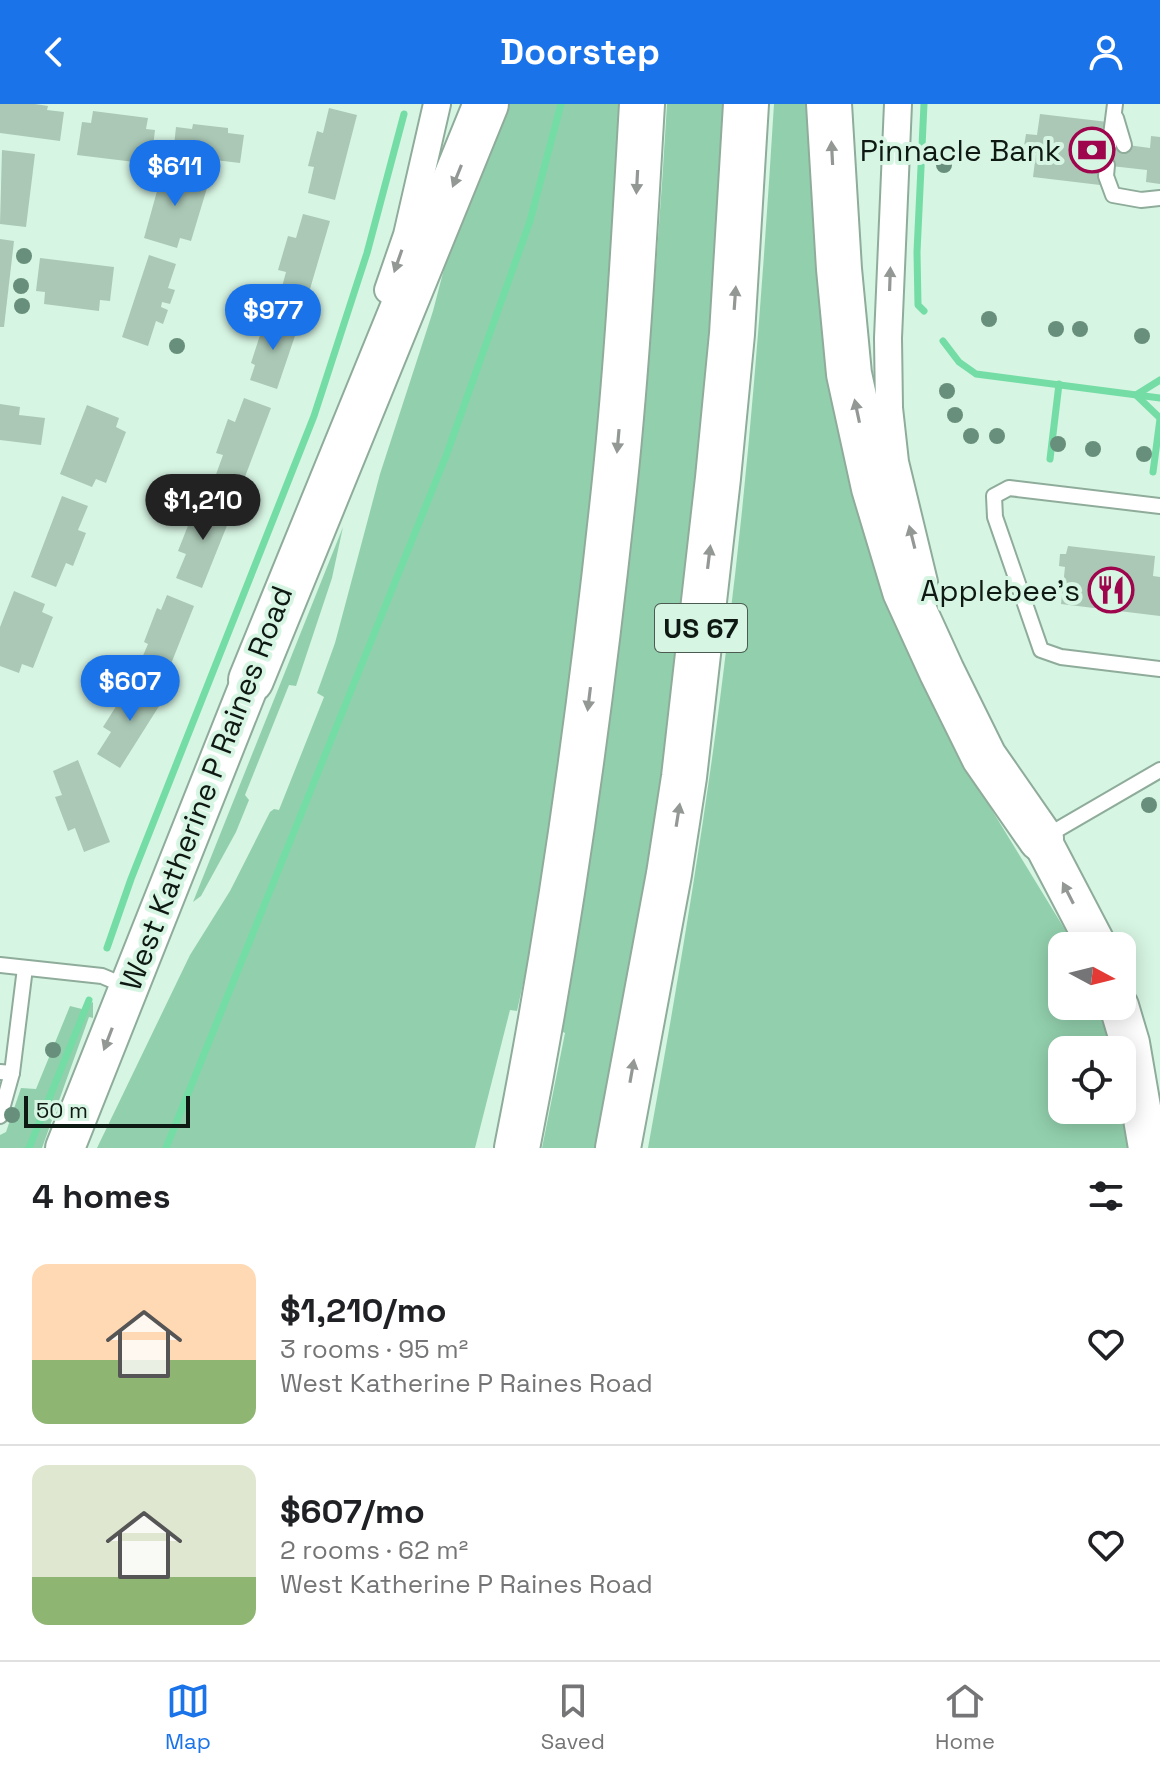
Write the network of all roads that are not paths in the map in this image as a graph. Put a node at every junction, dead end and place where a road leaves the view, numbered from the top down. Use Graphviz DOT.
graph roads {
  1 [pos="437,104"];
  2 [pos="486,104"];
  3 [pos="642,104"];
  4 [pos="746,104"];
  5 [pos="829,104"];
  6 [pos="898,104"];
  7 [pos="1115,106"];
  8 [pos="1117,144"];
  9 [pos="1107,165"];
  10 [pos="1160,198"];
  11 [pos="1160,506"];
  12 [pos="1160,669"];
  13 [pos="251,680"];
  14 [pos="1160,770"];
  15 [pos="1041,839"];
  16 [pos="569,850"];
  17 [pos="1090,932"];
  18 [pos="0,965"];
  19 [pos="25,968"];
  20 [pos="128,987"];
  21 [pos="1123,1020"];
  22 [pos="6,1072"];
  23 [pos="0,1116"];
  24 [pos="65,1148"];
  25 [pos="493,1148"];
  26 [pos="517,1148"];
  27 [pos="618,1148"];
  28 [pos="1148,1148"];
  1 -- 13 [label="street, West Katherine P Raines Road, one-way"];
  2 -- 13 [label="highway, one-way"];
  3 -- 16 [label="highway, one-way"];
  27 -- 4 [label="highway, US 67, one-way"];
  15 -- 5 [label="highway, one-way"];
  15 -- 6 [label="street, one-way"];
  7 -- 8 [label="lane"];
  9 -- 10 [label="lane"];
  11 -- 12 [label="lane"];
  13 -- 20 [label="street, West Katherine P Raines Road"];
  14 -- 15 [label="lane"];
  17 -- 15 [label="street, one-way"];
  16 -- 25 [label="highway"];
  16 -- 26 [label="highway"];
  18 -- 19 [label="lane"];
  19 -- 20 [label="lane"];
  19 -- 22 [label="lane"];
  20 -- 24 [label="street, West Katherine P Raines Road, one-way"];
  21 -- 28 [label="street"];
  22 -- 23 [label="lane"];
}
